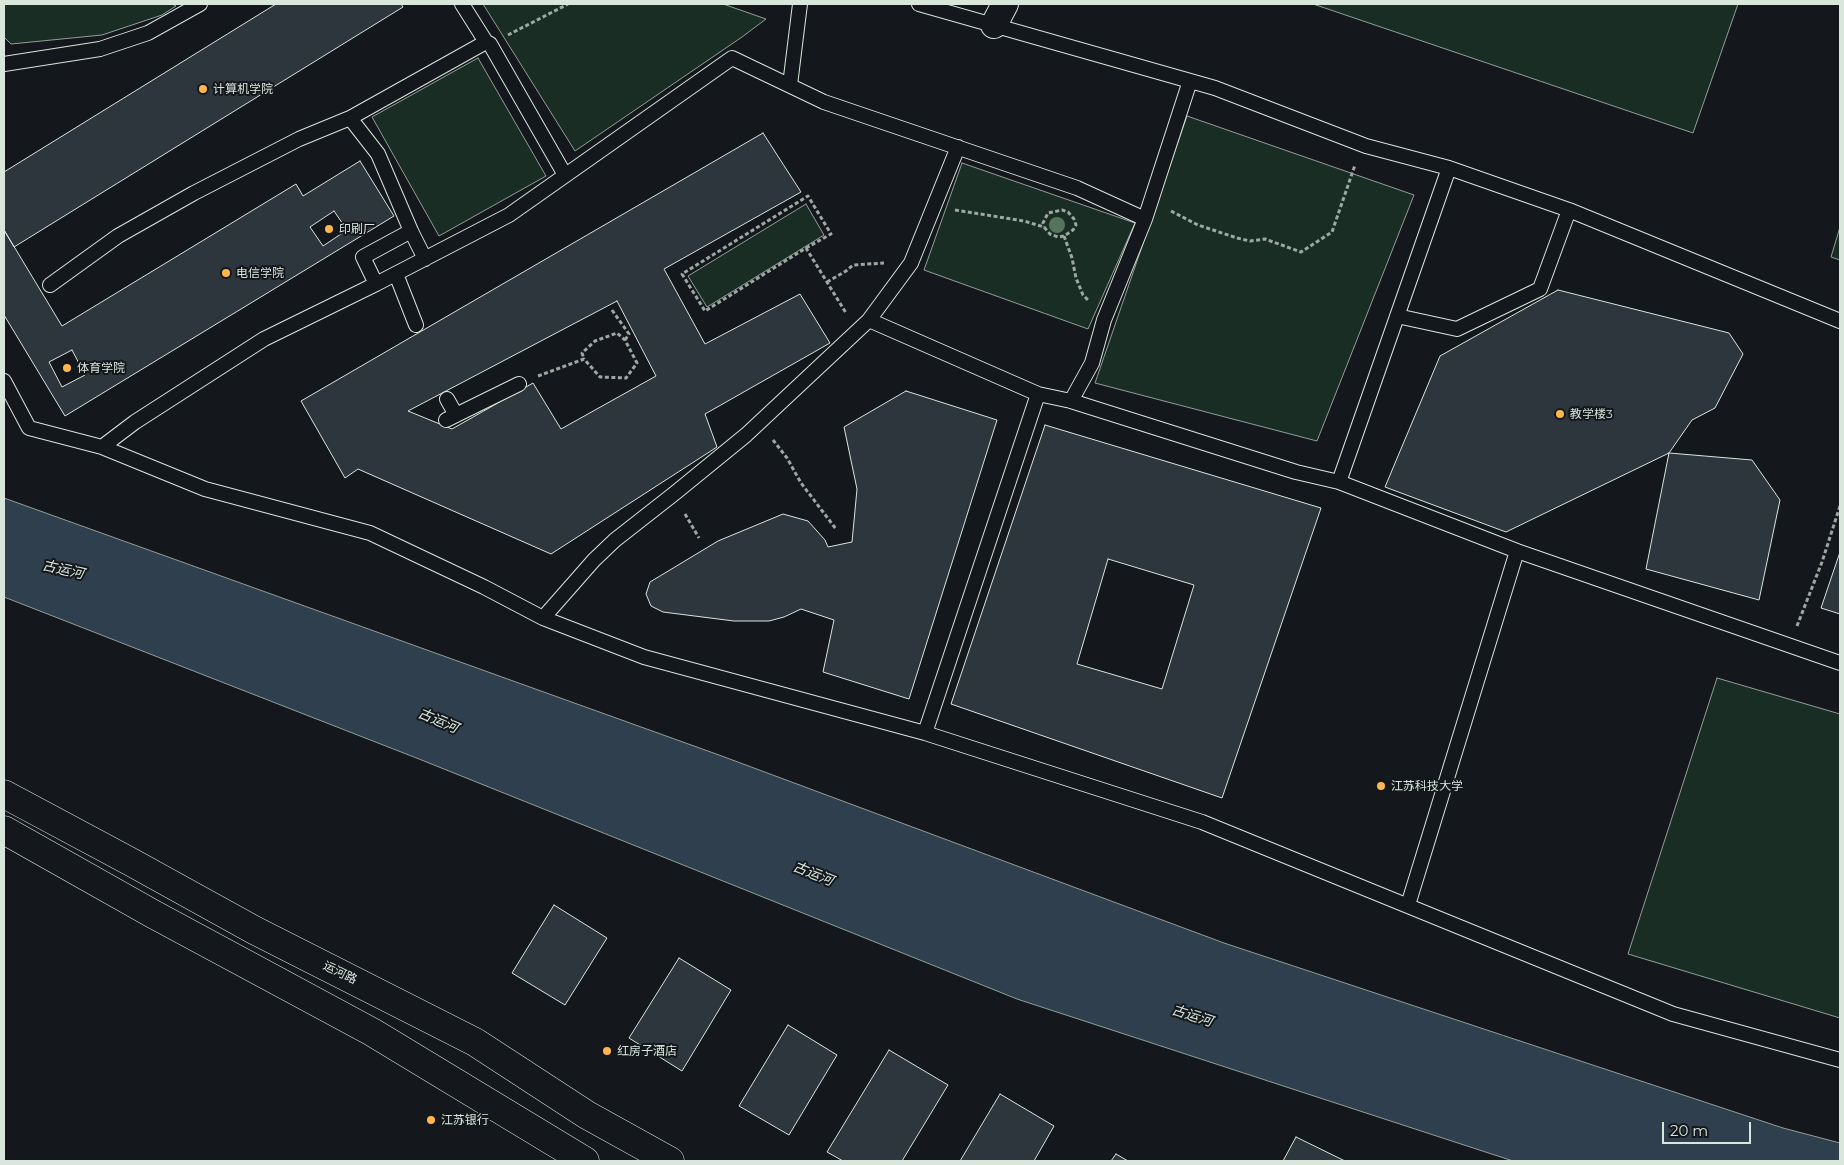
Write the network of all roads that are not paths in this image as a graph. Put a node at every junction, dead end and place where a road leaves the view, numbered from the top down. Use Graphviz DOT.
graph roads {
  1 [pos="462,4"];
  2 [pos="800,4"];
  3 [pos="919,4"];
  4 [pos="194,5"];
  5 [pos="1000,14"];
  6 [pos="488,43"];
  7 [pos="4,64"];
  8 [pos="1190,81"];
  9 [pos="790,86"];
  10 [pos="350,118"];
  11 [pos="958,147"];
  12 [pos="1449,168"];
  13 [pos="565,175"];
  14 [pos="1569,210"];
  15 [pos="1145,219"];
  16 [pos="411,231"];
  17 [pos="425,259"];
  18 [pos="396,274"];
  19 [pos="376,284"];
  20 [pos="50,285"];
  21 [pos="1397,316"];
  22 [pos="869,320"];
  23 [pos="1840,321"];
  24 [pos="416,325"];
  25 [pos="4,381"];
  26 [pos="519,384"];
  27 [pos="1038,394"];
  28 [pos="447,399"];
  29 [pos="1071,401"];
  30 [pos="102,447"];
  31 [pos="1338,482"];
  32 [pos="1517,551"];
  33 [pos="543,618"];
  34 [pos="1840,663"];
  35 [pos="926,733"];
  36 [pos="4,794"];
  37 [pos="4,830"];
  38 [pos="1408,905"];
  39 [pos="1840,1060"];
  40 [pos="585,1161"];
  41 [pos="670,1161"];
  1 -- 6 [label="lane"];
  2 -- 9 [label="lane"];
  3 -- 5 [label="lane"];
  4 -- 7 [label="lane"];
  5 -- 8 [label="lane"];
  6 -- 10 [label="lane"];
  6 -- 13 [label="lane"];
  8 -- 12 [label="lane"];
  8 -- 15 [label="lane"];
  9 -- 11 [label="lane"];
  9 -- 13 [label="lane"];
  10 -- 16 [label="lane"];
  10 -- 20 [label="lane"];
  11 -- 15 [label="lane"];
  11 -- 22 [label="lane"];
  12 -- 14 [label="lane"];
  12 -- 21 [label="lane"];
  13 -- 17 [label="lane"];
  14 -- 21 [label="lane"];
  14 -- 23 [label="lane"];
  15 -- 29 [label="lane"];
  16 -- 17 [label="lane"];
  16 -- 19 [label="lane"];
  17 -- 18 [label="lane"];
  18 -- 19 [label="lane"];
  18 -- 24 [label="lane"];
  19 -- 30 [label="lane"];
  21 -- 31 [label="lane"];
  22 -- 27 [label="lane"];
  22 -- 33 [label="lane"];
  25 -- 30 [label="lane"];
  26 -- 28 [label="lane"];
  27 -- 29 [label="lane"];
  27 -- 35 [label="lane"];
  29 -- 31 [label="lane"];
  30 -- 33 [label="lane"];
  31 -- 32 [label="lane"];
  32 -- 34 [label="lane"];
  32 -- 38 [label="lane"];
  33 -- 35 [label="lane"];
  35 -- 38 [label="lane"];
  36 -- 41 [label="main road, 运河路"];
  37 -- 40 [label="main road"];
  38 -- 39 [label="lane"];
}
